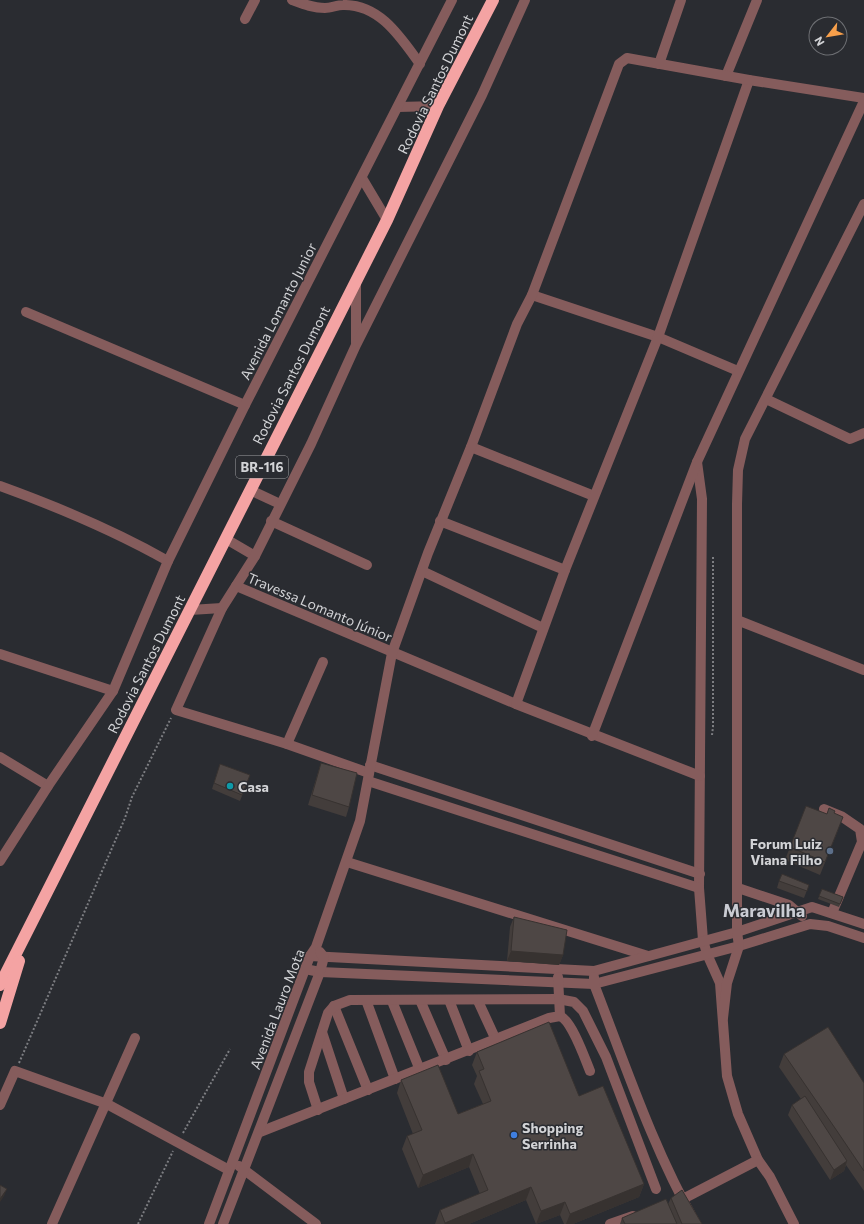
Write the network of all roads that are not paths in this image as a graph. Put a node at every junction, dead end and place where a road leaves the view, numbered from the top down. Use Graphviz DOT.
graph roads {
  1 [pos="255,0"];
  2 [pos="292,0"];
  3 [pos="452,0"];
  4 [pos="493,0"];
  5 [pos="525,0"];
  6 [pos="681,0"];
  7 [pos="757,0"];
  8 [pos="245,19"];
  9 [pos="420,64"];
  10 [pos="659,64"];
  11 [pos="726,76"];
  12 [pos="749,80"];
  13 [pos="864,100"];
  14 [pos="438,106"];
  15 [pos="398,107"];
  16 [pos="362,178"];
  17 [pos="864,204"];
  18 [pos="387,220"];
  19 [pos="356,278"];
  20 [pos="532,295"];
  21 [pos="26,312"];
  22 [pos="658,337"];
  23 [pos="356,345"];
  24 [pos="738,371"];
  25 [pos="766,399"];
  26 [pos="245,405"];
  27 [pos="864,433"];
  28 [pos="471,447"];
  29 [pos="697,462"];
  30 [pos="0,486"];
  31 [pos="250,490"];
  32 [pos="594,496"];
  33 [pos="280,504"];
  34 [pos="440,520"];
  35 [pos="272,521"];
  36 [pos="226,538"];
  37 [pos="255,556"];
  38 [pos="168,561"];
  39 [pos="367,565"];
  40 [pos="565,570"];
  41 [pos="422,571"];
  42 [pos="236,586"];
  43 [pos="222,608"];
  44 [pos="190,610"];
  45 [pos="737,620"];
  46 [pos="544,628"];
  47 [pos="392,653"];
  48 [pos="0,654"];
  49 [pos="323,662"];
  50 [pos="864,670"];
  51 [pos="113,691"];
  52 [pos="516,704"];
  53 [pos="592,736"];
  54 [pos="286,744"];
  55 [pos="0,757"];
  56 [pos="369,773"];
  57 [pos="700,776"];
  58 [pos="48,786"];
  59 [pos="824,809"];
  60 [pos="0,861"];
  61 [pos="347,862"];
  62 [pos="700,874"];
  63 [pos="699,888"];
  64 [pos="738,888"];
  65 [pos="798,913"];
  66 [pos="832,913"];
  67 [pos="810,924"];
  68 [pos="864,924"];
  69 [pos="737,932"];
  70 [pos="27,933"];
  71 [pos="864,938"];
  72 [pos="703,940"];
  73 [pos="739,946"];
  74 [pos="313,952"];
  75 [pos="707,954"];
  76 [pos="648,956"];
  77 [pos="324,957"];
  78 [pos="305,969"];
  79 [pos="558,969"];
  80 [pos="594,971"];
  81 [pos="320,972"];
  82 [pos="558,983"];
  83 [pos="594,984"];
  84 [pos="0,985"];
  85 [pos="558,999"];
  86 [pos="366,1000"];
  87 [pos="420,1000"];
  88 [pos="449,1000"];
  89 [pos="392,1001"];
  90 [pos="478,1001"];
  91 [pos="334,1006"];
  92 [pos="560,1016"];
  93 [pos="723,1018"];
  94 [pos="0,1023"];
  95 [pos="322,1032"];
  96 [pos="135,1038"];
  97 [pos="496,1040"];
  98 [pos="469,1051"];
  99 [pos="446,1060"];
  100 [pos="420,1070"];
  101 [pos="590,1071"];
  102 [pos="395,1079"];
  103 [pos="368,1090"];
  104 [pos="344,1100"];
  105 [pos="107,1104"];
  106 [pos="0,1105"];
  107 [pos="318,1110"];
  108 [pos="244,1132"];
  109 [pos="258,1136"];
  110 [pos="758,1160"];
  111 [pos="231,1166"];
  112 [pos="244,1169"];
  113 [pos="656,1189"];
  114 [pos="683,1200"];
  115 [pos="668,1205"];
  116 [pos="647,1212"];
  117 [pos="55,1223"];
  118 [pos="209,1224"];
  119 [pos="223,1224"];
  120 [pos="316,1224"];
  121 [pos="610,1224"];
  122 [pos="696,1224"];
  123 [pos="794,1224"];
  1 -- 8 [label="street"];
  2 -- 9 [label="street"];
  3 -- 9 [label="street, Avenida Lomanto Junior"];
  4 -- 14 [label="highway, Rodovia Santos Dumont / BR-116"];
  5 -- 23 [label="street"];
  6 -- 10 [label="street"];
  7 -- 11 [label="street"];
  9 -- 15 [label="street, Avenida Lomanto Junior"];
  10 -- 11 [label="street"];
  10 -- 20 [label="street"];
  11 -- 12 [label="street"];
  12 -- 13 [label="street"];
  12 -- 22 [label="street"];
  13 -- 24 [label="street"];
  14 -- 15 [label="street"];
  14 -- 18 [label="highway, Rodovia Santos Dumont / BR-116"];
  15 -- 16 [label="street, Avenida Lomanto Junior"];
  16 -- 18 [label="street"];
  16 -- 26 [label="street, Avenida Lomanto Junior"];
  17 -- 25 [label="street"];
  18 -- 19 [label="highway, Rodovia Santos Dumont / BR-116"];
  19 -- 23 [label="street"];
  19 -- 31 [label="highway, Rodovia Santos Dumont / BR-116"];
  20 -- 22 [label="street"];
  20 -- 28 [label="street"];
  21 -- 26 [label="street"];
  22 -- 24 [label="street"];
  22 -- 32 [label="street"];
  23 -- 33 [label="street"];
  24 -- 29 [label="street"];
  25 -- 27 [label="street"];
  25 -- 45 [label="street"];
  26 -- 38 [label="street, Avenida Lomanto Junior"];
  28 -- 32 [label="street"];
  28 -- 34 [label="street"];
  29 -- 53 [label="street"];
  29 -- 57 [label="street"];
  30 -- 38 [label="street"];
  31 -- 33 [label="street"];
  31 -- 36 [label="highway, Rodovia Santos Dumont / BR-116"];
  32 -- 40 [label="street"];
  33 -- 35 [label="street"];
  34 -- 40 [label="street"];
  34 -- 41 [label="street"];
  35 -- 37 [label="street"];
  35 -- 39 [label="street"];
  36 -- 37 [label="street"];
  36 -- 44 [label="highway, Rodovia Santos Dumont / BR-116"];
  37 -- 42 [label="street"];
  38 -- 51 [label="street, Avenida Lomanto Junior"];
  40 -- 46 [label="street"];
  41 -- 46 [label="street"];
  41 -- 47 [label="street"];
  42 -- 43 [label="street"];
  42 -- 47 [label="street, Travessa Lomanto Júnior"];
  43 -- 44 [label="street"];
  43 -- 54 [label="street"];
  44 -- 70 [label="highway, Rodovia Santos Dumont / BR-116"];
  45 -- 50 [label="street"];
  45 -- 64 [label="street"];
  46 -- 52 [label="street"];
  47 -- 52 [label="street, Travessa Lomanto Júnior"];
  47 -- 56 [label="street"];
  48 -- 51 [label="street"];
  49 -- 54 [label="street"];
  51 -- 58 [label="street, Avenida Lomanto Junior"];
  52 -- 53 [label="street, Travessa Lomanto Júnior"];
  53 -- 57 [label="street, Travessa Lomanto Júnior"];
  54 -- 56 [label="street"];
  55 -- 58 [label="street"];
  56 -- 61 [label="street"];
  56 -- 62 [label="street"];
  56 -- 63 [label="street"];
  57 -- 62 [label="street"];
  58 -- 60 [label="street, Avenida Lomanto Junior"];
  59 -- 66 [label="street"];
  61 -- 74 [label="street"];
  61 -- 76 [label="street"];
  62 -- 63 [label="street"];
  63 -- 72 [label="street"];
  64 -- 65 [label="street"];
  64 -- 69 [label="street"];
  65 -- 66 [label="street"];
  65 -- 67 [label="street"];
  65 -- 69 [label="street"];
  66 -- 68 [label="street"];
  67 -- 71 [label="street"];
  67 -- 73 [label="street"];
  69 -- 72 [label="street"];
  69 -- 73 [label="street"];
  70 -- 84 [label="highway, Rodovia Santos Dumont / BR-116"];
  70 -- 94 [label="highway, Rodovia Santos Dumont / BR-116"];
  72 -- 75 [label="street"];
  72 -- 76 [label="street"];
  73 -- 75 [label="street"];
  73 -- 93 [label="street"];
  74 -- 77 [label="street, Avenida Lauro Mota"];
  74 -- 78 [label="street, Avenida Lauro Mota"];
  75 -- 83 [label="street"];
  75 -- 93 [label="street"];
  76 -- 80 [label="street"];
  77 -- 79 [label="street"];
  77 -- 81 [label="street, Avenida Lauro Mota"];
  78 -- 81 [label="street"];
  78 -- 108 [label="street, Avenida Lauro Mota"];
  79 -- 80 [label="street"];
  79 -- 82 [label="street"];
  80 -- 83 [label="street"];
  81 -- 82 [label="street"];
  81 -- 109 [label="street, Avenida Lauro Mota"];
  82 -- 83 [label="street"];
  82 -- 85 [label="street"];
  83 -- 114 [label="street"];
  85 -- 90 [label="street"];
  85 -- 92 [label="street"];
  85 -- 113 [label="street"];
  86 -- 89 [label="street"];
  86 -- 91 [label="street"];
  86 -- 102 [label="street"];
  87 -- 88 [label="street"];
  87 -- 89 [label="street"];
  87 -- 99 [label="street"];
  88 -- 90 [label="street"];
  88 -- 98 [label="street"];
  89 -- 100 [label="street"];
  90 -- 97 [label="street"];
  91 -- 95 [label="street"];
  91 -- 103 [label="street"];
  92 -- 97 [label="street"];
  92 -- 101 [label="street"];
  93 -- 110 [label="street"];
  95 -- 104 [label="street"];
  95 -- 107 [label="street"];
  96 -- 105 [label="street"];
  97 -- 98 [label="street"];
  98 -- 99 [label="street"];
  99 -- 100 [label="street"];
  100 -- 102 [label="street"];
  102 -- 103 [label="street"];
  103 -- 104 [label="street"];
  104 -- 107 [label="street"];
  105 -- 106 [label="street"];
  105 -- 111 [label="street"];
  105 -- 117 [label="street"];
  107 -- 109 [label="street"];
  108 -- 109 [label="street"];
  108 -- 111 [label="street, Avenida Lauro Mota"];
  109 -- 112 [label="street, Avenida Lauro Mota"];
  110 -- 114 [label="street"];
  110 -- 123 [label="street"];
  111 -- 112 [label="street"];
  111 -- 118 [label="street, Avenida Lauro Mota"];
  112 -- 119 [label="street, Avenida Lauro Mota"];
  112 -- 120 [label="street"];
  114 -- 115 [label="street"];
  114 -- 122 [label="street"];
  116 -- 121 [label="street"];
}
